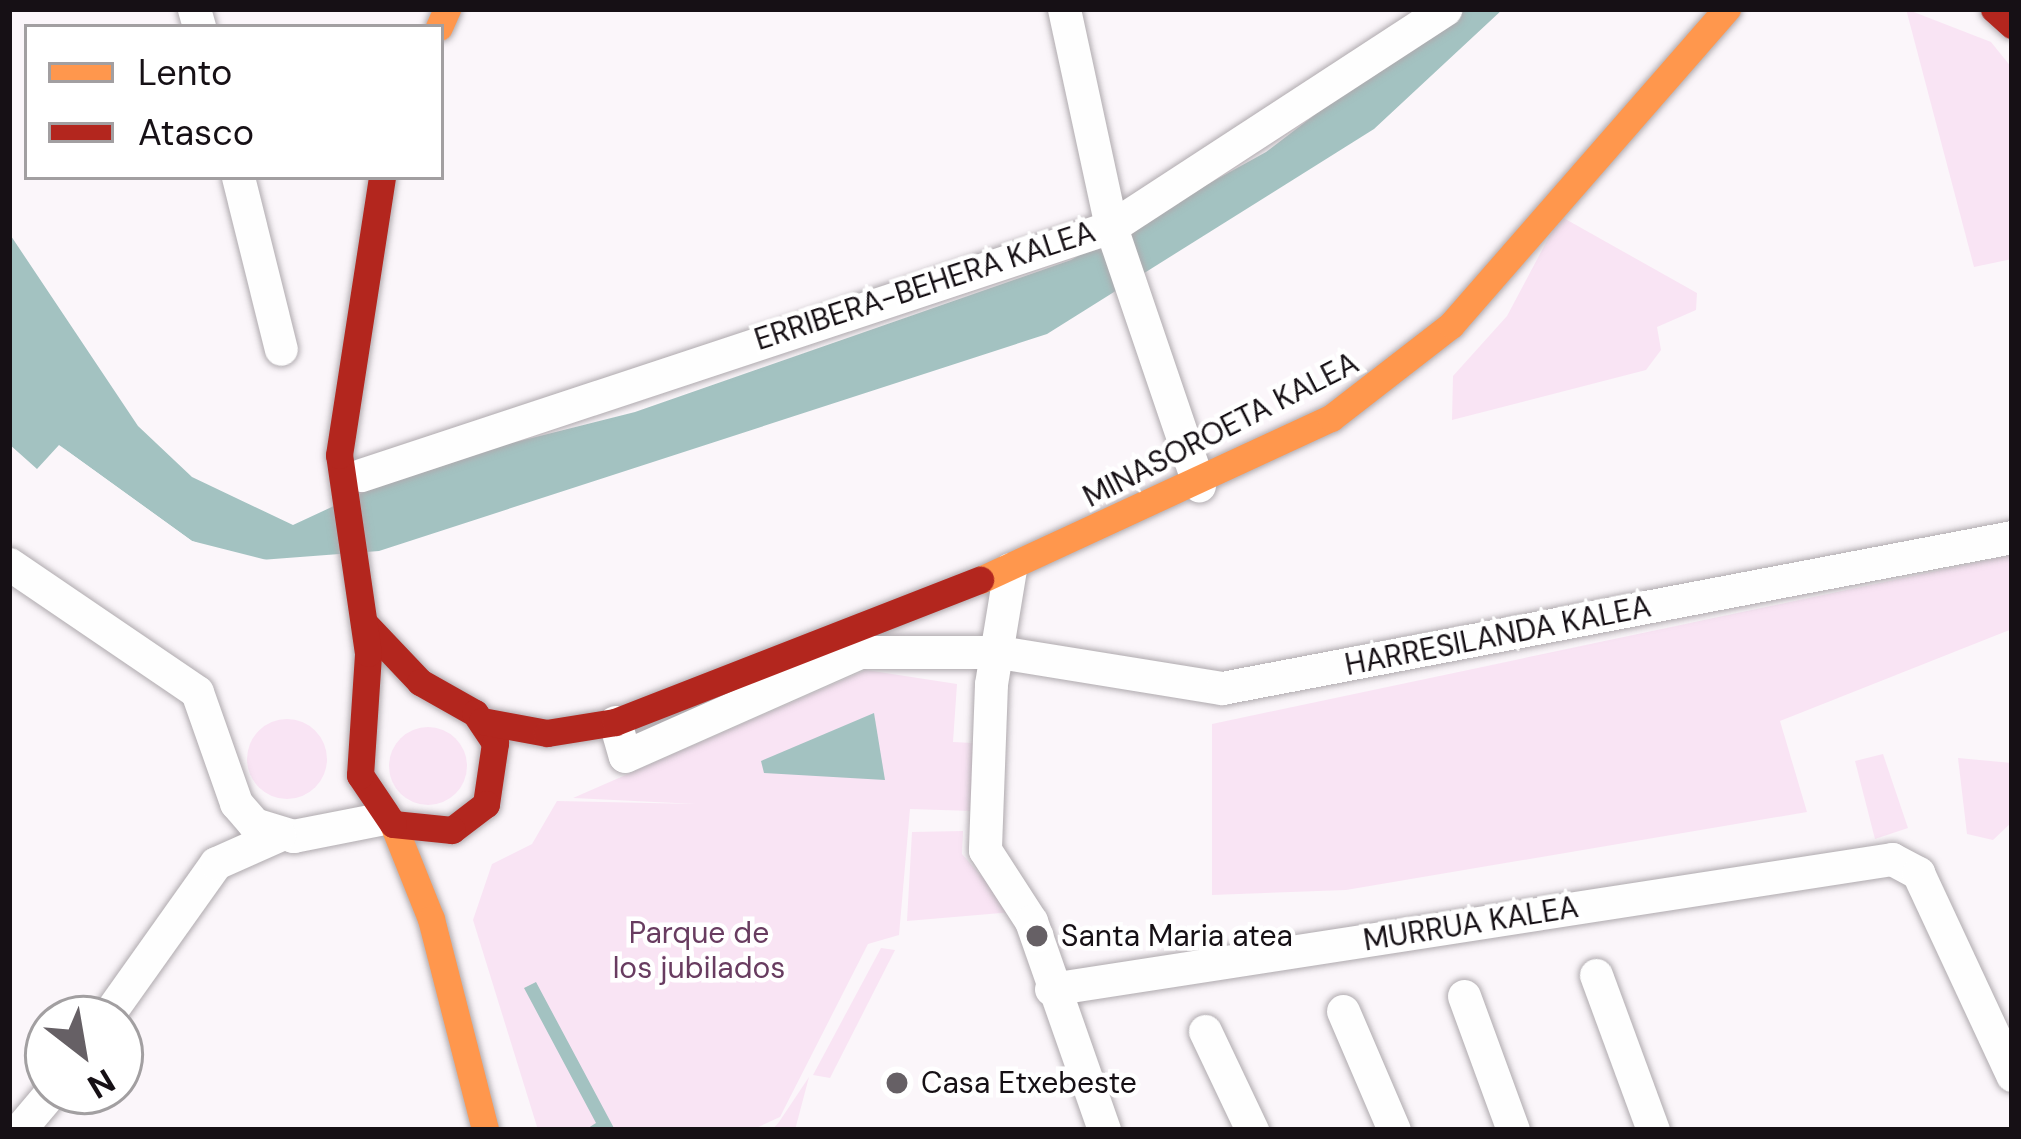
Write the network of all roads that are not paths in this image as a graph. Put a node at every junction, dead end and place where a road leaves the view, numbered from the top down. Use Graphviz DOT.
graph roads {
  1 [pos="1064,9"];
  2 [pos="1445,9"];
  3 [pos="1727,9"];
  4 [pos="1994,9"];
  5 [pos="2012,25"];
  6 [pos="239,180"];
  7 [pos="382,180"];
  8 [pos="1112,230"];
  9 [pos="280,349"];
  10 [pos="350,465"];
  11 [pos="1199,485"];
  12 [pos="2004,538"];
  13 [pos="9,564"];
  14 [pos="1010,569"];
  15 [pos="366,626"];
  16 [pos="999,652"];
  17 [pos="442,697"];
  18 [pos="482,721"];
  19 [pos="615,722"];
  20 [pos="366,736"];
  21 [pos="360,775"];
  22 [pos="479,812"];
  23 [pos="389,821"];
  24 [pos="284,834"];
  25 [pos="441,952"];
  26 [pos="1596,974"];
  27 [pos="1051,989"];
  28 [pos="122,995"];
  29 [pos="1464,996"];
  30 [pos="1342,1011"];
  31 [pos="1205,1030"];
  32 [pos="2012,1076"];
  33 [pos="480,1125"];
  34 [pos="1104,1130"];
  35 [pos="1252,1130"];
  36 [pos="1394,1130"];
  37 [pos="1513,1130"];
  38 [pos="1653,1130"];
  1 -- 8 [label="street"];
  2 -- 8 [label="street, ERRIBERA-BEHERA KALEA"];
  3 -- 11 [label="street, MINASOROETA KALEA"];
  4 -- 5 [label="street"];
  6 -- 9 [label="street"];
  7 -- 10 [label="street"];
  8 -- 10 [label="street, ERRIBERA-BEHERA KALEA"];
  8 -- 11 [label="street"];
  10 -- 15 [label="street"];
  11 -- 14 [label="street, MINASOROETA KALEA"];
  12 -- 16 [label="street, HARRESILANDA KALEA"];
  13 -- 24 [label="street"];
  14 -- 16 [label="street"];
  14 -- 19 [label="street, MINASOROETA KALEA"];
  15 -- 17 [label="street"];
  15 -- 20 [label="street"];
  16 -- 19 [label="street, HARRESILANDA KALEA"];
  16 -- 27 [label="street"];
  17 -- 18 [label="street"];
  17 -- 20 [label="street"];
  18 -- 19 [label="street, MINASOROETA KALEA"];
  18 -- 22 [label="street"];
  19 -- 22 [label="street, MINASOROETA KALEA"];
  20 -- 21 [label="street"];
  21 -- 23 [label="street"];
  21 -- 24 [label="street"];
  22 -- 23 [label="street"];
  22 -- 25 [label="street"];
  23 -- 24 [label="street"];
  23 -- 25 [label="street"];
  24 -- 28 [label="street"];
  25 -- 33 [label="street"];
  26 -- 38 [label="street"];
  27 -- 32 [label="street, MURRUA KALEA"];
  27 -- 34 [label="street"];
  29 -- 37 [label="street"];
  30 -- 36 [label="street"];
  31 -- 35 [label="street"];
}
